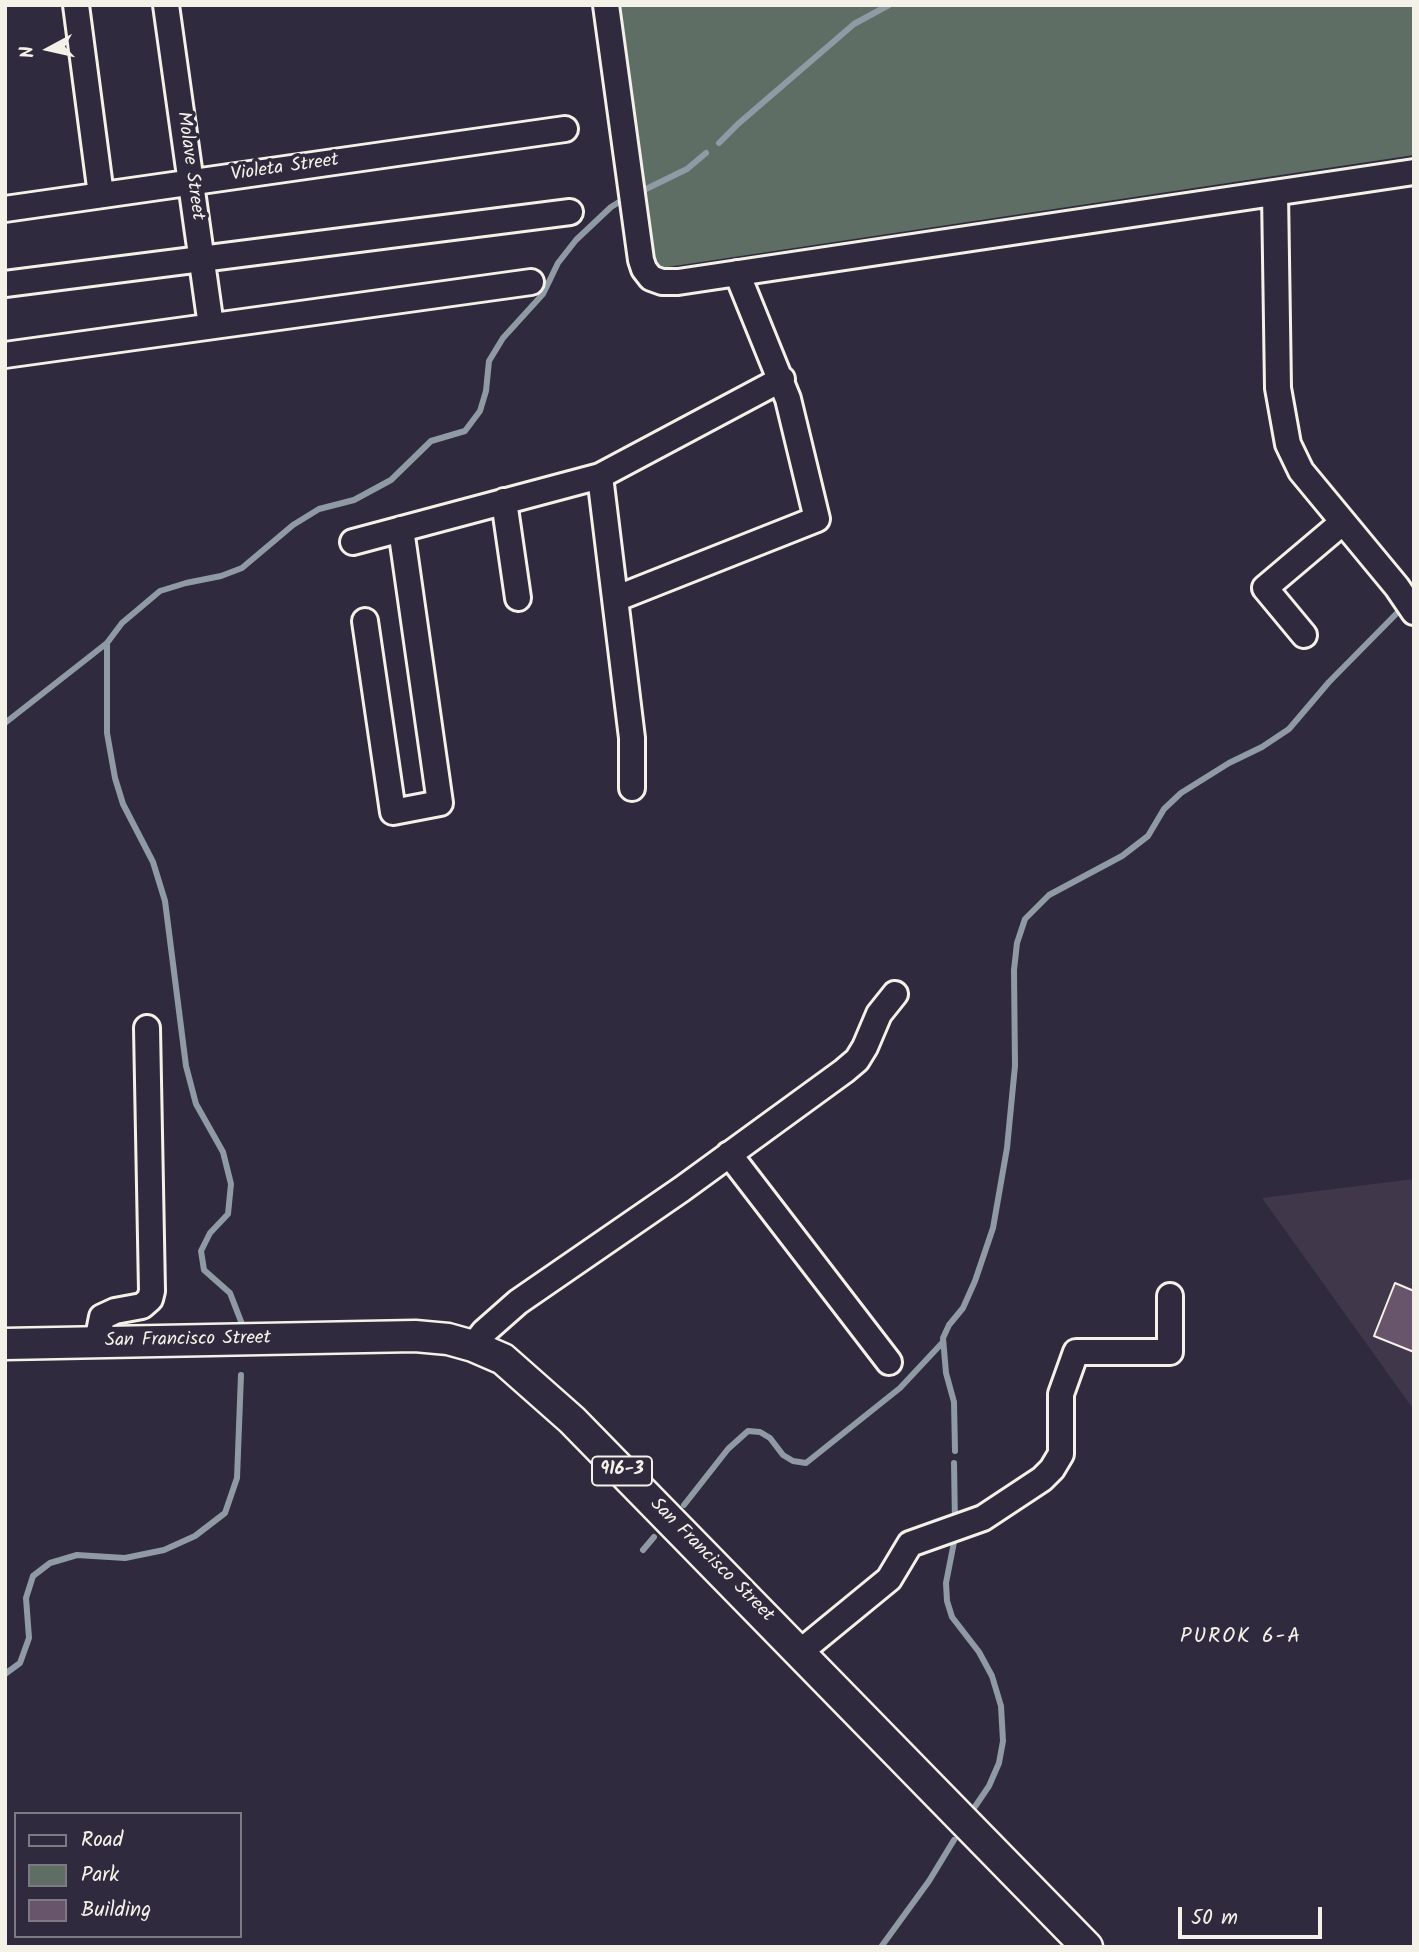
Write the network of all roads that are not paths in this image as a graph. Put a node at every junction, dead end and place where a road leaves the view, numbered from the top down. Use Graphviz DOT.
graph roads {
  1 [pos="76,5"];
  2 [pos="166,5"];
  3 [pos="606,5"];
  4 [pos="565,129"];
  5 [pos="1414,172"];
  6 [pos="191,182"];
  7 [pos="1275,193"];
  8 [pos="102,195"];
  9 [pos="5,209"];
  10 [pos="570,212"];
  11 [pos="202,259"];
  12 [pos="737,273"];
  13 [pos="531,282"];
  14 [pos="5,284"];
  15 [pos="211,326"];
  16 [pos="5,355"];
  17 [pos="782,379"];
  18 [pos="600,476"];
  19 [pos="504,501"];
  20 [pos="1343,522"];
  21 [pos="401,529"];
  22 [pos="354,542"];
  23 [pos="518,598"];
  24 [pos="615,599"];
  25 [pos="1414,612"];
  26 [pos="365,621"];
  27 [pos="1304,635"];
  28 [pos="632,788"];
  29 [pos="895,994"];
  30 [pos="147,1028"];
  31 [pos="729,1154"];
  32 [pos="1170,1296"];
  33 [pos="97,1342"];
  34 [pos="5,1344"];
  35 [pos="473,1346"];
  36 [pos="888,1362"];
  37 [pos="800,1652"];
  38 [pos="1087,1947"];
  1 -- 8 [label="street"];
  2 -- 6 [label="street, Molave Street"];
  3 -- 12 [label="street"];
  4 -- 6 [label="street, Violeta Street"];
  5 -- 7 [label="street"];
  6 -- 8 [label="street, Violeta Street"];
  6 -- 11 [label="street, Molave Street"];
  7 -- 12 [label="street"];
  7 -- 20 [label="street"];
  8 -- 9 [label="street, Violeta Street"];
  10 -- 11 [label="street"];
  11 -- 14 [label="street"];
  11 -- 15 [label="street, Molave Street"];
  12 -- 17 [label="street"];
  13 -- 15 [label="street"];
  15 -- 16 [label="street"];
  17 -- 18 [label="street"];
  17 -- 24 [label="street"];
  18 -- 19 [label="street"];
  18 -- 24 [label="street"];
  19 -- 21 [label="street"];
  19 -- 23 [label="street"];
  20 -- 25 [label="street"];
  20 -- 27 [label="street"];
  21 -- 22 [label="street"];
  21 -- 26 [label="street"];
  24 -- 28 [label="street"];
  29 -- 31 [label="street"];
  30 -- 33 [label="street"];
  31 -- 35 [label="street"];
  31 -- 36 [label="street"];
  32 -- 37 [label="street"];
  33 -- 34 [label="main road, San Francisco Street / 916-3"];
  33 -- 35 [label="main road, San Francisco Street / 916-3"];
  35 -- 37 [label="main road, San Francisco Street / 916-3"];
  37 -- 38 [label="main road, San Francisco Street / 916-3"];
}
